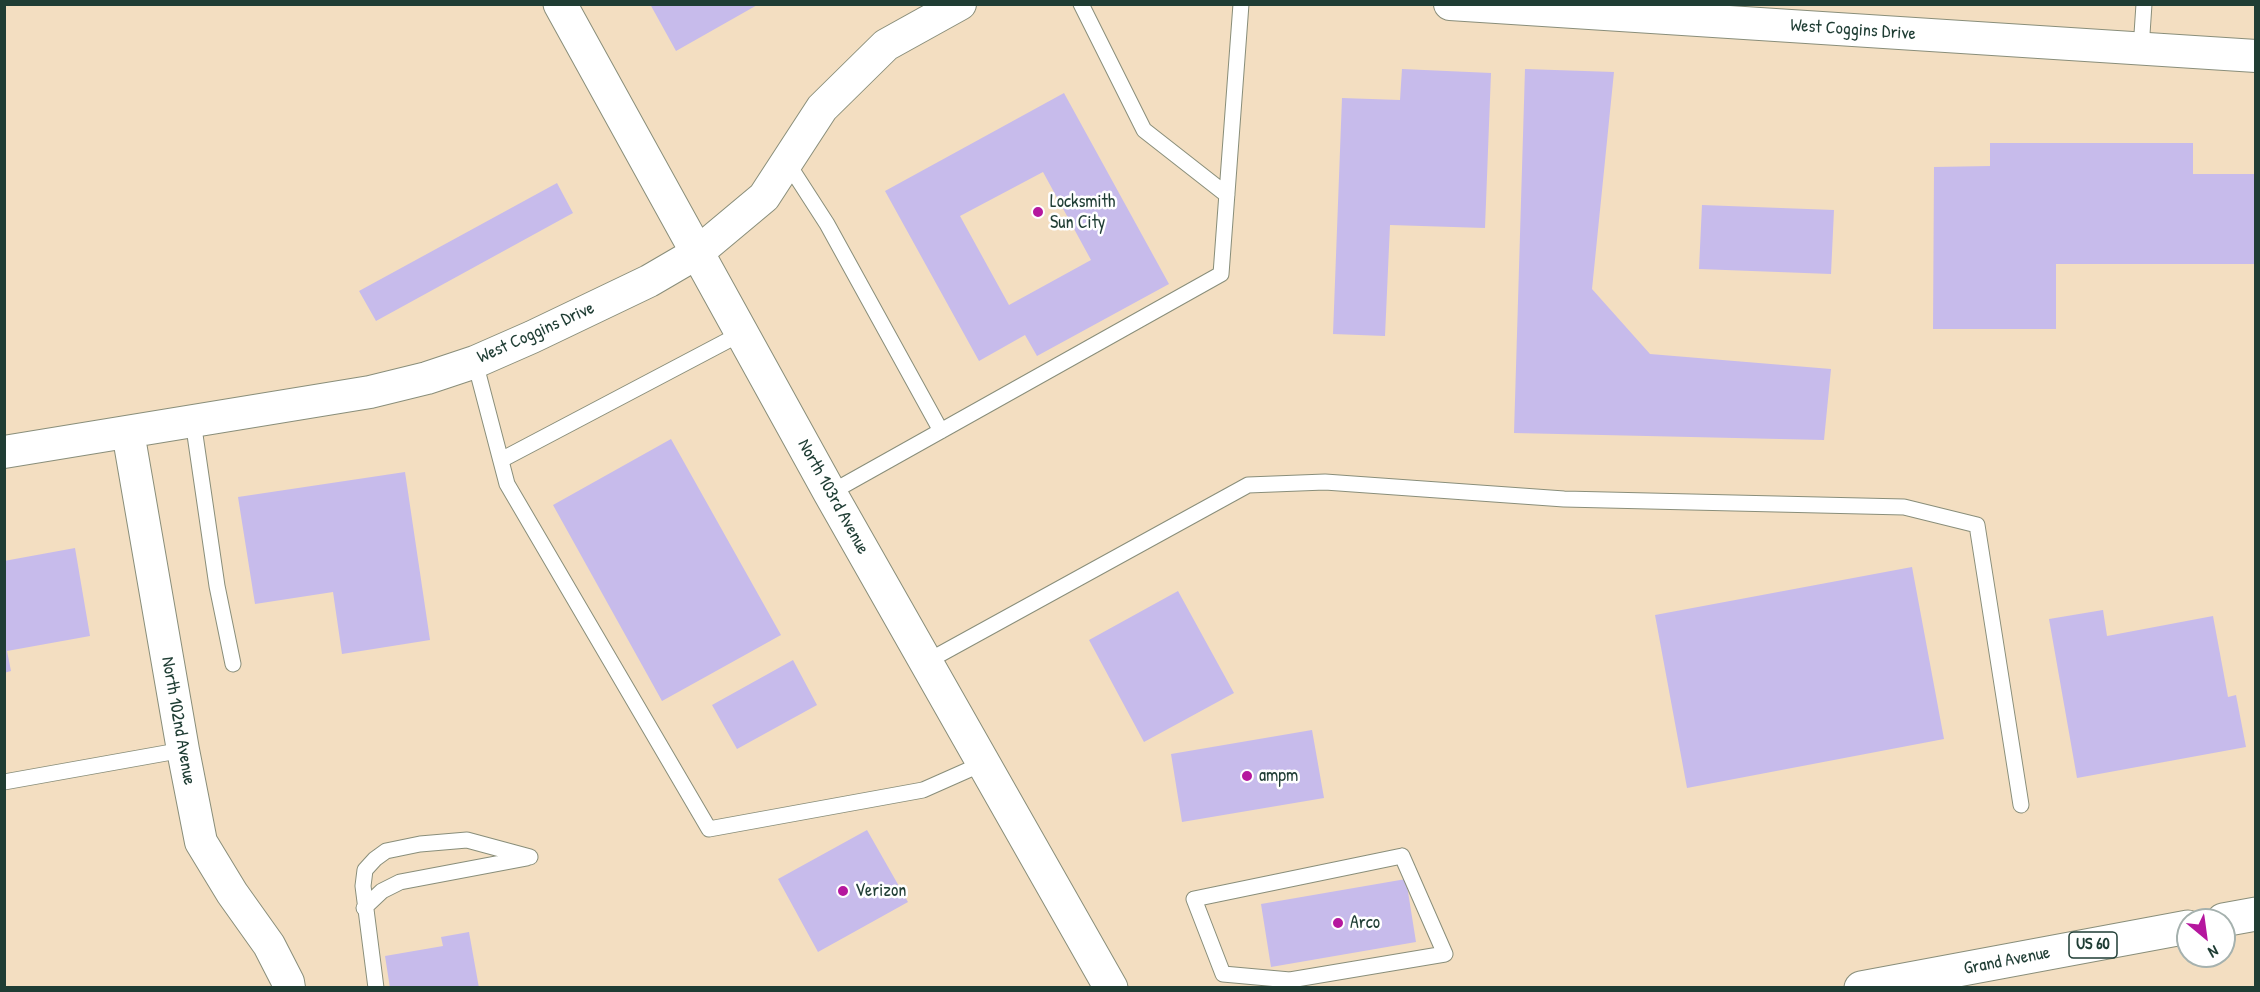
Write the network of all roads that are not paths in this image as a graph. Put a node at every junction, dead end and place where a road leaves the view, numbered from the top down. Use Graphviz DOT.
graph roads {
  1 [pos="560,4"];
  2 [pos="960,4"];
  3 [pos="1081,4"];
  4 [pos="1240,4"];
  5 [pos="1450,4"];
  6 [pos="2144,4"];
  7 [pos="2140,49"];
  8 [pos="2256,56"];
  9 [pos="787,162"];
  10 [pos="1227,195"];
  11 [pos="697,253"];
  12 [pos="742,333"];
  13 [pos="475,362"];
  14 [pos="193,421"];
  15 [pos="940,431"];
  16 [pos="128,432"];
  17 [pos="4,452"];
  18 [pos="501,460"];
  19 [pos="830,493"];
  20 [pos="926,662"];
  21 [pos="233,664"];
  22 [pos="183,750"];
  23 [pos="984,763"];
  24 [pos="4,782"];
  25 [pos="2021,806"];
  26 [pos="364,908"];
  27 [pos="2256,914"];
  28 [pos="2236,918"];
  29 [pos="2176,929"];
  30 [pos="1445,954"];
  31 [pos="289,987"];
  32 [pos="376,987"];
  33 [pos="1111,987"];
  34 [pos="1861,987"];
  1 -- 11 [label="main road, North 103rd Avenue"];
  2 -- 9 [label="street, West Coggins Drive"];
  3 -- 10 [label="lane"];
  4 -- 10 [label="lane"];
  5 -- 7 [label="street, West Coggins Drive"];
  6 -- 7 [label="lane"];
  7 -- 8 [label="street, West Coggins Drive"];
  9 -- 11 [label="street, West Coggins Drive"];
  9 -- 15 [label="lane"];
  10 -- 15 [label="lane"];
  11 -- 12 [label="main road, North 103rd Avenue"];
  11 -- 13 [label="street, West Coggins Drive"];
  12 -- 18 [label="lane"];
  12 -- 19 [label="main road, North 103rd Avenue"];
  13 -- 14 [label="street, West Coggins Drive"];
  13 -- 18 [label="lane"];
  14 -- 16 [label="street, West Coggins Drive"];
  14 -- 21 [label="lane"];
  15 -- 19 [label="lane"];
  16 -- 17 [label="street, West Coggins Drive"];
  16 -- 22 [label="street, North 102nd Avenue"];
  18 -- 23 [label="lane"];
  19 -- 20 [label="main road, North 103rd Avenue"];
  20 -- 23 [label="main road, North 103rd Avenue"];
  20 -- 25 [label="lane"];
  22 -- 24 [label="lane"];
  22 -- 31 [label="street, North 102nd Avenue"];
  23 -- 33 [label="main road, North 103rd Avenue"];
  26 -- 26 [label="lane"];
  26 -- 32 [label="lane"];
  27 -- 28 [label="main road"];
  29 -- 34 [label="main road, Grand Avenue / US 60"];
  30 -- 30 [label="lane"];
}
